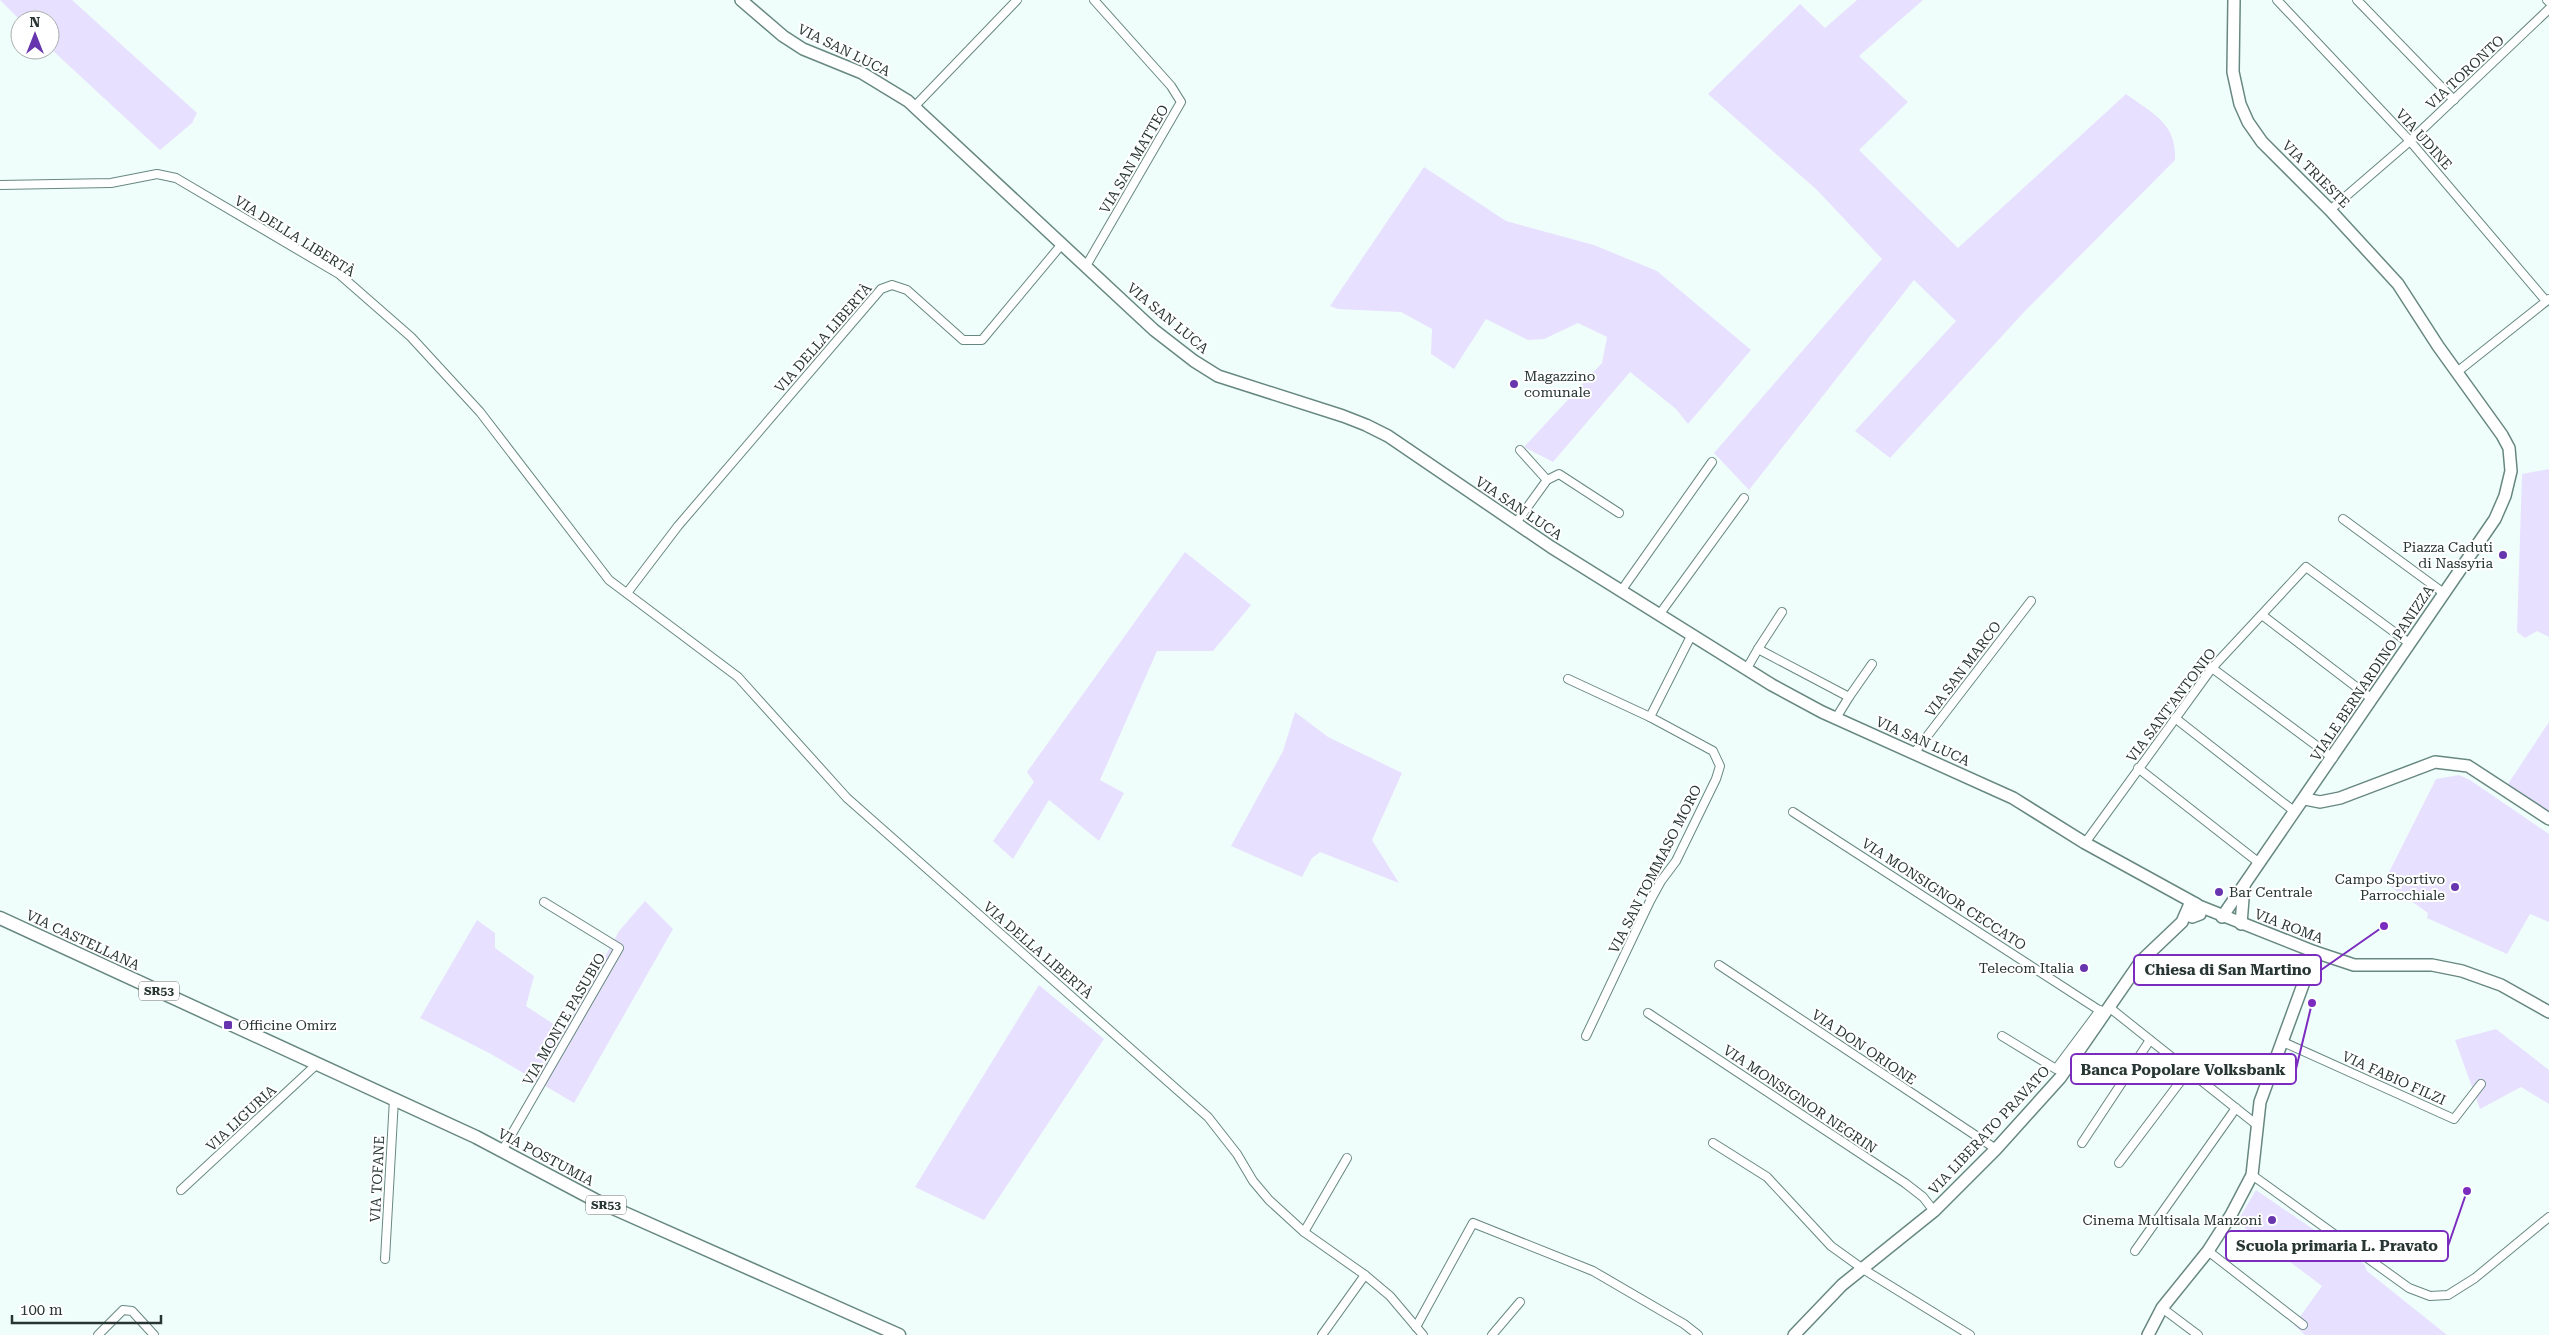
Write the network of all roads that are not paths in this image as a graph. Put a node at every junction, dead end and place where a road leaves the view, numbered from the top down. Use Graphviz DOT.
graph roads {
  1 [pos="741,0"];
  2 [pos="1017,0"];
  3 [pos="1094,0"];
  4 [pos="2234,0"];
  5 [pos="2277,0"];
  6 [pos="2357,0"];
  7 [pos="2549,9"];
  8 [pos="2454,100"];
  9 [pos="914,107"];
  10 [pos="2410,141"];
  11 [pos="0,185"];
  12 [pos="2330,210"];
  13 [pos="1062,244"];
  14 [pos="1086,266"];
  15 [pos="2548,300"];
  16 [pos="2438,346"];
  17 [pos="2457,372"];
  18 [pos="1520,450"];
  19 [pos="1712,462"];
  20 [pos="1547,480"];
  21 [pos="1744,498"];
  22 [pos="1619,513"];
  23 [pos="2343,519"];
  24 [pos="1516,523"];
  25 [pos="1620,591"];
  26 [pos="627,593"];
  27 [pos="2445,594"];
  28 [pos="2031,601"];
  29 [pos="1782,612"];
  30 [pos="1658,615"];
  31 [pos="2262,615"];
  32 [pos="1691,636"];
  33 [pos="2409,643"];
  34 [pos="1758,649"];
  35 [pos="1872,664"];
  36 [pos="2212,668"];
  37 [pos="1746,670"];
  38 [pos="1568,679"];
  39 [pos="1849,697"];
  40 [pos="2372,699"];
  41 [pos="1650,717"];
  42 [pos="1836,718"];
  43 [pos="2175,718"];
  44 [pos="1915,752"];
  45 [pos="2333,758"];
  46 [pos="2138,768"];
  47 [pos="2305,799"];
  48 [pos="1793,812"];
  49 [pos="2295,812"];
  50 [pos="2549,819"];
  51 [pos="2085,843"];
  52 [pos="2258,862"];
  53 [pos="2245,882"];
  54 [pos="544,902"];
  55 [pos="2194,911"];
  56 [pos="2220,916"];
  57 [pos="0,918"];
  58 [pos="2241,924"];
  59 [pos="2314,952"];
  60 [pos="1719,965"];
  61 [pos="2105,1011"];
  62 [pos="1648,1012"];
  63 [pos="2549,1012"];
  64 [pos="1586,1036"];
  65 [pos="2002,1036"];
  66 [pos="2150,1040"];
  67 [pos="2282,1042"];
  68 [pos="317,1064"];
  69 [pos="2189,1070"];
  70 [pos="2481,1084"];
  71 [pos="394,1099"];
  72 [pos="2236,1108"];
  73 [pos="2256,1125"];
  74 [pos="1713,1142"];
  75 [pos="2082,1143"];
  76 [pos="1996,1149"];
  77 [pos="502,1151"];
  78 [pos="1347,1158"];
  79 [pos="2119,1163"];
  80 [pos="2252,1176"];
  81 [pos="181,1190"];
  82 [pos="1934,1211"];
  83 [pos="2549,1217"];
  84 [pos="1304,1232"];
  85 [pos="2135,1251"];
  86 [pos="2208,1251"];
  87 [pos="385,1259"];
  88 [pos="1862,1269"];
  89 [pos="1365,1274"];
  90 [pos="1520,1302"];
  91 [pos="2162,1308"];
  92 [pos="2303,1325"];
  93 [pos="1416,1326"];
  94 [pos="98,1335"];
  95 [pos="154,1335"];
  96 [pos="898,1335"];
  97 [pos="1322,1335"];
  98 [pos="1423,1335"];
  99 [pos="1492,1335"];
  100 [pos="1698,1335"];
  101 [pos="1794,1335"];
  102 [pos="1970,1335"];
  103 [pos="2148,1335"];
  104 [pos="2198,1335"];
  1 -- 9 [label="street, VIA SAN LUCA"];
  2 -- 9 [label="street"];
  3 -- 14 [label="street, VIA SAN MATTEO"];
  4 -- 12 [label="street, VIA TRIESTE"];
  5 -- 10 [label="street, VIA UDINE"];
  6 -- 8 [label="street"];
  7 -- 8 [label="street, VIA TORONTO"];
  8 -- 10 [label="street, VIA TORONTO"];
  9 -- 13 [label="street, VIA SAN LUCA"];
  10 -- 12 [label="street, VIA TORONTO"];
  10 -- 15 [label="street, VIA UDINE"];
  11 -- 26 [label="street, VIA DELLA LIBERTÀ"];
  12 -- 16 [label="street, VIA TRIESTE"];
  13 -- 14 [label="street, VIA SAN LUCA"];
  13 -- 26 [label="street, VIA DELLA LIBERTÀ"];
  14 -- 24 [label="street, VIA SAN LUCA"];
  15 -- 17 [label="street"];
  16 -- 17 [label="street, VIALE BERNARDINO PANIZZA"];
  17 -- 27 [label="street, VIALE BERNARDINO PANIZZA"];
  18 -- 20 [label="street"];
  19 -- 25 [label="street"];
  20 -- 22 [label="street"];
  20 -- 24 [label="street"];
  21 -- 30 [label="street"];
  23 -- 27 [label="street"];
  24 -- 25 [label="street, VIA SAN LUCA"];
  25 -- 30 [label="street, VIA SAN LUCA"];
  26 -- 84 [label="street, VIA DELLA LIBERTÀ"];
  27 -- 33 [label="street, VIALE BERNARDINO PANIZZA"];
  28 -- 44 [label="street, VIA SAN MARCO"];
  29 -- 34 [label="street"];
  30 -- 32 [label="street, VIA SAN LUCA"];
  31 -- 33 [label="street, VIA SANT'ANTONIO"];
  31 -- 36 [label="street, VIA SANT'ANTONIO"];
  31 -- 40 [label="street"];
  32 -- 37 [label="street, VIA SAN LUCA"];
  32 -- 41 [label="street"];
  33 -- 40 [label="street, VIALE BERNARDINO PANIZZA"];
  34 -- 37 [label="street"];
  34 -- 39 [label="street"];
  35 -- 39 [label="street"];
  36 -- 43 [label="street, VIA SANT'ANTONIO"];
  36 -- 45 [label="street"];
  37 -- 42 [label="street, VIA SAN LUCA"];
  38 -- 41 [label="street, VIA SAN TOMMASO MORO"];
  39 -- 42 [label="street"];
  40 -- 45 [label="street, VIALE BERNARDINO PANIZZA"];
  41 -- 64 [label="street, VIA SAN TOMMASO MORO"];
  42 -- 44 [label="street, VIA SAN LUCA"];
  43 -- 46 [label="street, VIA SANT'ANTONIO"];
  43 -- 49 [label="street"];
  44 -- 51 [label="street, VIA SAN LUCA"];
  45 -- 47 [label="street, VIALE BERNARDINO PANIZZA"];
  46 -- 51 [label="street, VIA SANT'ANTONIO"];
  46 -- 52 [label="street"];
  47 -- 49 [label="street, VIALE BERNARDINO PANIZZA"];
  47 -- 50 [label="street"];
  48 -- 61 [label="street, VIA MONSIGNOR CECCATO"];
  49 -- 52 [label="street, VIALE BERNARDINO PANIZZA"];
  51 -- 55 [label="street, VIA SAN LUCA"];
  52 -- 53 [label="street, VIALE BERNARDINO PANIZZA"];
  53 -- 56 [label="street, VIALE BERNARDINO PANIZZA"];
  53 -- 58 [label="street, VIALE BERNARDINO PANIZZA"];
  54 -- 77 [label="street, VIA MONTE PASUBIO"];
  55 -- 56 [label="street, VIA ROMA"];
  55 -- 61 [label="street, VIA LIBERATO PRAVATO"];
  56 -- 58 [label="street, VIA ROMA"];
  57 -- 68 [label="main road, VIA CASTELLANA / SR53"];
  58 -- 59 [label="street, VIA ROMA"];
  59 -- 63 [label="street, VIA ROMA"];
  59 -- 67 [label="street"];
  60 -- 76 [label="street, VIA DON ORIONE"];
  61 -- 65 [label="street"];
  61 -- 66 [label="street, VIA MONSIGNOR CECCATO"];
  61 -- 76 [label="street, VIA LIBERATO PRAVATO"];
  62 -- 82 [label="street, VIA MONSIGNOR NEGRIN"];
  66 -- 69 [label="street, VIA MONSIGNOR CECCATO"];
  66 -- 75 [label="street"];
  67 -- 70 [label="street, VIA FABIO FILZI"];
  67 -- 73 [label="street"];
  68 -- 71 [label="main road, VIA POSTUMIA / SR53"];
  68 -- 81 [label="street, VIA LIGURIA"];
  69 -- 72 [label="street, VIA MONSIGNOR CECCATO"];
  69 -- 79 [label="street"];
  71 -- 77 [label="main road, VIA POSTUMIA / SR53"];
  71 -- 87 [label="street, VIA TOFANE"];
  72 -- 73 [label="street, VIA MONSIGNOR CECCATO"];
  72 -- 85 [label="street"];
  73 -- 80 [label="street"];
  74 -- 88 [label="street"];
  76 -- 82 [label="street, VIA LIBERATO PRAVATO"];
  77 -- 96 [label="main road, VIA POSTUMIA / SR53"];
  78 -- 84 [label="street"];
  80 -- 83 [label="street"];
  80 -- 86 [label="street"];
  82 -- 88 [label="street, VIA LIBERATO PRAVATO"];
  84 -- 89 [label="street, VIA DELLA LIBERTÀ"];
  86 -- 91 [label="street"];
  86 -- 92 [label="street"];
  88 -- 101 [label="street, VIA LIBERATO PRAVATO"];
  88 -- 102 [label="street"];
  89 -- 93 [label="street, VIA DELLA LIBERTÀ"];
  89 -- 97 [label="street"];
  90 -- 99 [label="street"];
  91 -- 103 [label="street"];
  91 -- 104 [label="street"];
  93 -- 98 [label="street, VIA DELLA LIBERTÀ"];
  93 -- 100 [label="street"];
  94 -- 95 [label="street"];
}
